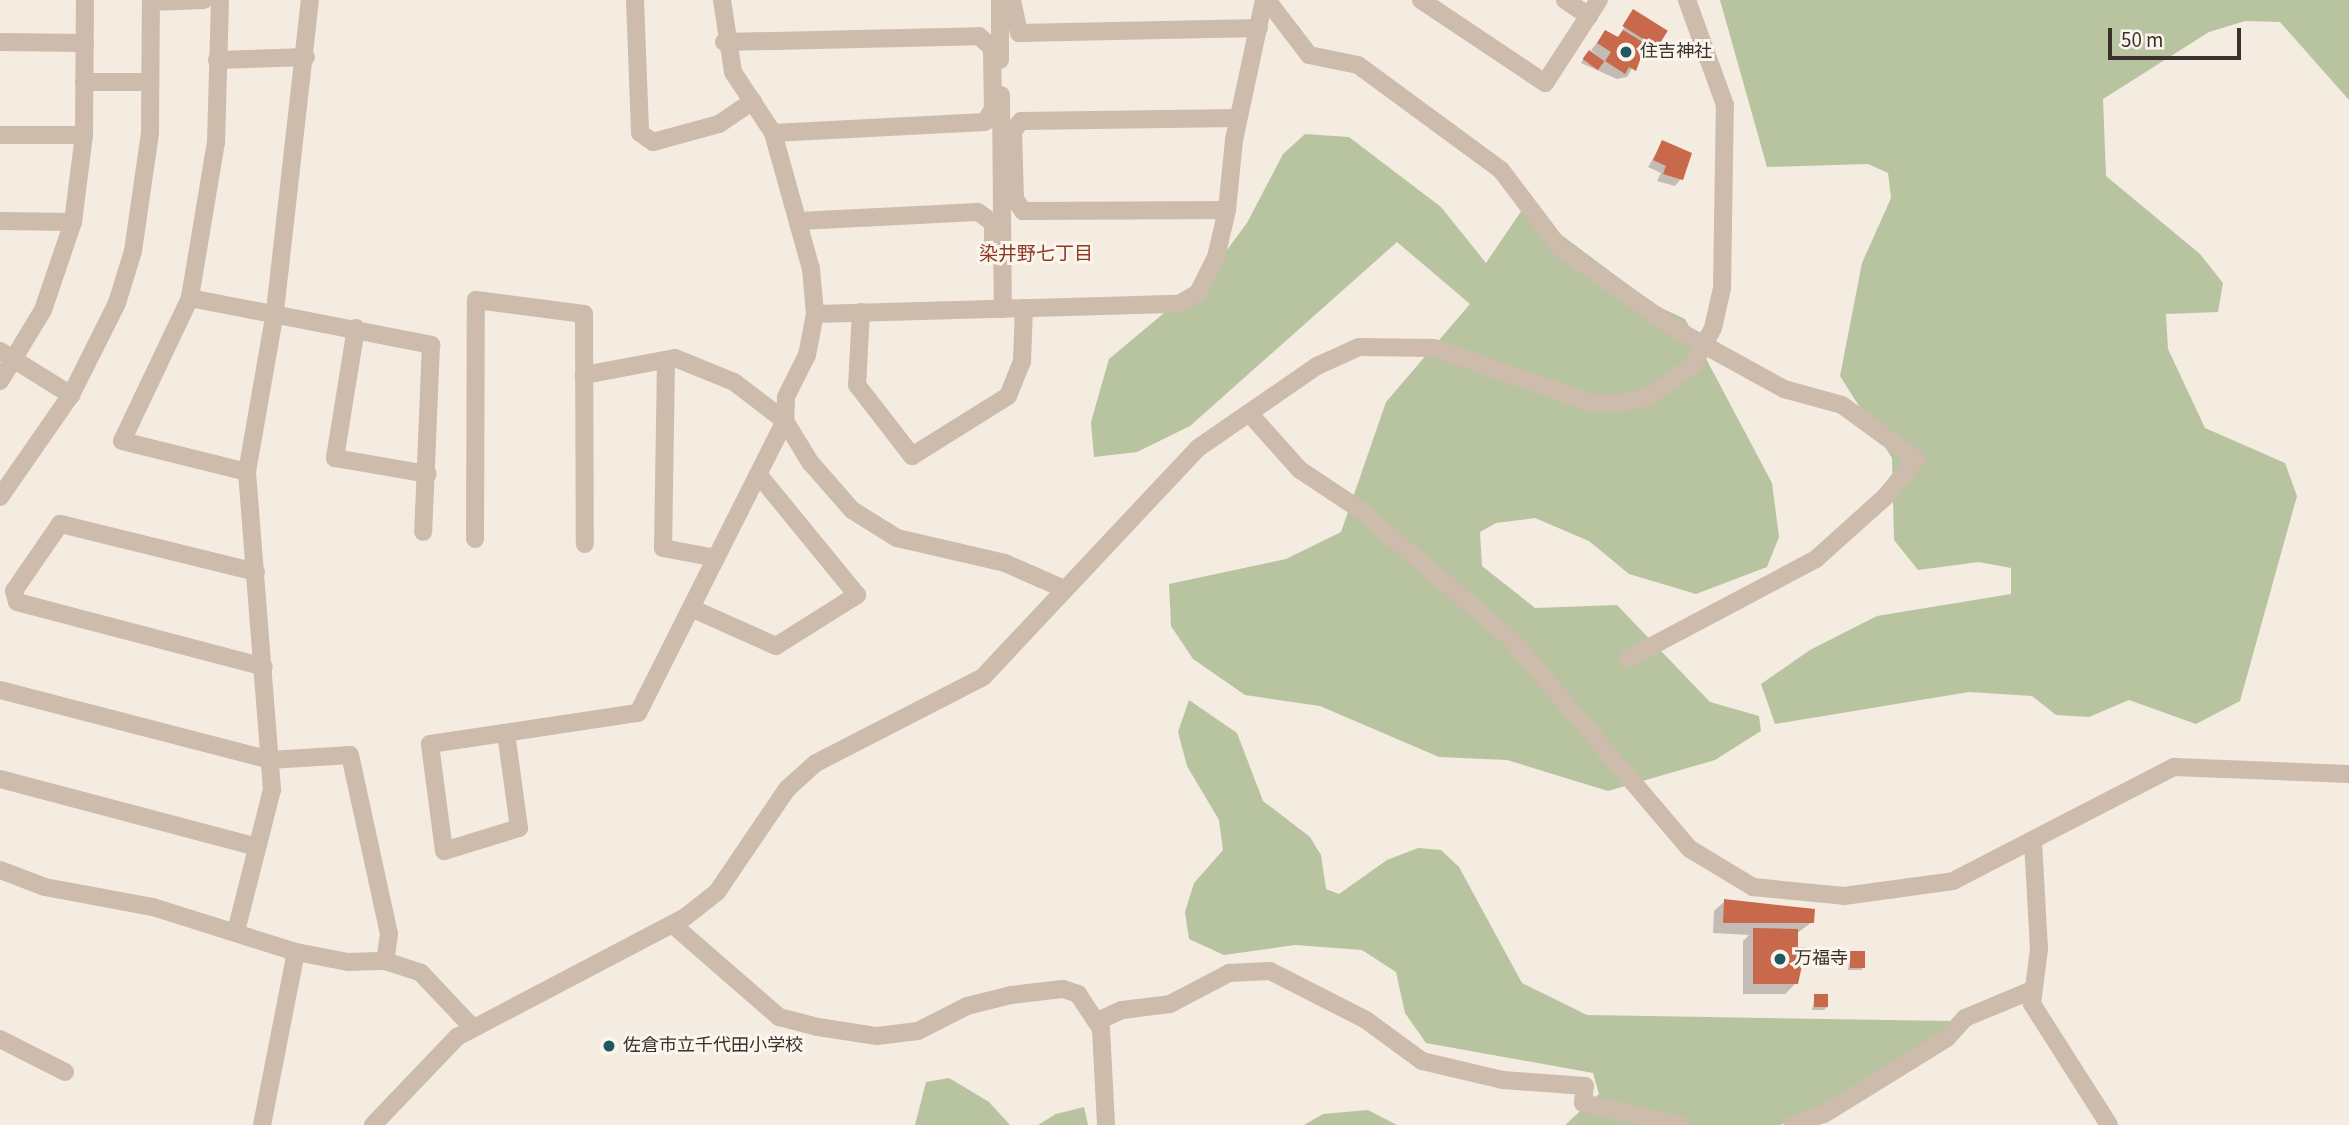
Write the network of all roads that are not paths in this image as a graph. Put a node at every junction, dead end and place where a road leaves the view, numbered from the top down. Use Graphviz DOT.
graph roads {
  1 [pos="85,0"];
  2 [pos="204,0"];
  3 [pos="220,0"];
  4 [pos="310,0"];
  5 [pos="635,0"];
  6 [pos="722,0"];
  7 [pos="1000,0"];
  8 [pos="1012,0"];
  9 [pos="1266,0"];
  10 [pos="1421,0"];
  11 [pos="1565,0"];
  12 [pos="1599,0"];
  13 [pos="1687,0"];
  14 [pos="151,1"];
  15 [pos="1589,16"];
  16 [pos="1259,28"];
  17 [pos="0,42"];
  18 [pos="724,42"];
  19 [pos="85,43"];
  20 [pos="306,57"];
  21 [pos="217,60"];
  22 [pos="84,82"];
  23 [pos="150,82"];
  24 [pos="754,101"];
  25 [pos="1238,118"];
  26 [pos="773,133"];
  27 [pos="0,135"];
  28 [pos="84,135"];
  29 [pos="1227,210"];
  30 [pos="799,221"];
  31 [pos="0,222"];
  32 [pos="73,222"];
  33 [pos="190,298"];
  34 [pos="1024,308"];
  35 [pos="998,309"];
  36 [pos="275,311"];
  37 [pos="861,312"];
  38 [pos="815,314"];
  39 [pos="356,328"];
  40 [pos="1706,346"];
  41 [pos="7,356"];
  42 [pos="666,360"];
  43 [pos="584,375"];
  44 [pos="0,381"];
  45 [pos="71,395"];
  46 [pos="1249,413"];
  47 [pos="785,421"];
  48 [pos="247,472"];
  49 [pos="428,474"];
  50 [pos="758,474"];
  51 [pos="0,497"];
  52 [pos="424,532"];
  53 [pos="475,539"];
  54 [pos="585,544"];
  55 [pos="716,558"];
  56 [pos="256,572"];
  57 [pos="1065,589"];
  58 [pos="691,608"];
  59 [pos="1629,658"];
  60 [pos="264,667"];
  61 [pos="0,690"];
  62 [pos="506,733"];
  63 [pos="270,760"];
  64 [pos="2349,774"];
  65 [pos="0,779"];
  66 [pos="2033,842"];
  67 [pos="257,847"];
  68 [pos="0,870"];
  69 [pos="672,925"];
  70 [pos="236,931"];
  71 [pos="296,952"];
  72 [pos="385,961"];
  73 [pos="2032,990"];
  74 [pos="1098,1021"];
  75 [pos="472,1027"];
  76 [pos="0,1039"];
  77 [pos="65,1072"];
  78 [pos="262,1125"];
  79 [pos="373,1125"];
  80 [pos="1106,1125"];
  81 [pos="1680,1125"];
  82 [pos="1793,1125"];
  83 [pos="2109,1125"];
  1 -- 19 [label="street"];
  2 -- 14 [label="street"];
  3 -- 21 [label="street"];
  4 -- 20 [label="street"];
  5 -- 24 [label="street"];
  6 -- 18 [label="street"];
  7 -- 35 [label="street"];
  8 -- 16 [label="street"];
  9 -- 16 [label="street"];
  9 -- 40 [label="street"];
  10 -- 15 [label="street"];
  11 -- 15 [label="street"];
  12 -- 15 [label="street"];
  13 -- 40 [label="street"];
  14 -- 23 [label="street"];
  16 -- 25 [label="street"];
  17 -- 19 [label="street"];
  18 -- 24 [label="street"];
  18 -- 26 [label="street"];
  19 -- 22 [label="street"];
  20 -- 21 [label="street"];
  20 -- 36 [label="street"];
  21 -- 33 [label="street"];
  22 -- 23 [label="street"];
  22 -- 28 [label="street"];
  23 -- 45 [label="street"];
  24 -- 26 [label="street"];
  25 -- 29 [label="street"];
  25 -- 29 [label="street"];
  26 -- 30 [label="street"];
  27 -- 28 [label="street"];
  28 -- 32 [label="street"];
  29 -- 34 [label="street"];
  30 -- 35 [label="street"];
  30 -- 38 [label="street"];
  31 -- 32 [label="street"];
  32 -- 41 [label="street"];
  33 -- 36 [label="street"];
  33 -- 48 [label="street"];
  34 -- 35 [label="street"];
  34 -- 37 [label="street"];
  35 -- 37 [label="street"];
  36 -- 39 [label="street"];
  36 -- 48 [label="street"];
  37 -- 38 [label="street"];
  38 -- 47 [label="street"];
  39 -- 49 [label="street"];
  39 -- 49 [label="street"];
  40 -- 46 [label="street"];
  40 -- 59 [label="street"];
  41 -- 44 [label="street"];
  41 -- 45 [label="street"];
  42 -- 43 [label="street"];
  42 -- 47 [label="street"];
  42 -- 55 [label="street"];
  43 -- 53 [label="street"];
  43 -- 54 [label="street"];
  45 -- 51 [label="street"];
  46 -- 57 [label="street"];
  46 -- 66 [label="street"];
  47 -- 50 [label="street"];
  47 -- 57 [label="street"];
  48 -- 56 [label="street"];
  49 -- 52 [label="street"];
  50 -- 55 [label="street"];
  50 -- 58 [label="street"];
  55 -- 58 [label="street"];
  56 -- 60 [label="street"];
  56 -- 60 [label="street"];
  57 -- 69 [label="street"];
  58 -- 62 [label="street"];
  60 -- 63 [label="street"];
  61 -- 63 [label="street"];
  62 -- 62 [label="street"];
  63 -- 67 [label="street"];
  63 -- 72 [label="street"];
  64 -- 66 [label="street"];
  65 -- 67 [label="street"];
  66 -- 73 [label="street"];
  67 -- 70 [label="street"];
  68 -- 70 [label="street"];
  69 -- 74 [label="street"];
  69 -- 75 [label="street"];
  70 -- 71 [label="street"];
  71 -- 72 [label="street"];
  71 -- 78 [label="street"];
  72 -- 75 [label="street"];
  73 -- 82 [label="street"];
  73 -- 83 [label="street"];
  74 -- 80 [label="street"];
  74 -- 81 [label="street"];
  75 -- 79 [label="street"];
  76 -- 77 [label="street"];
}
